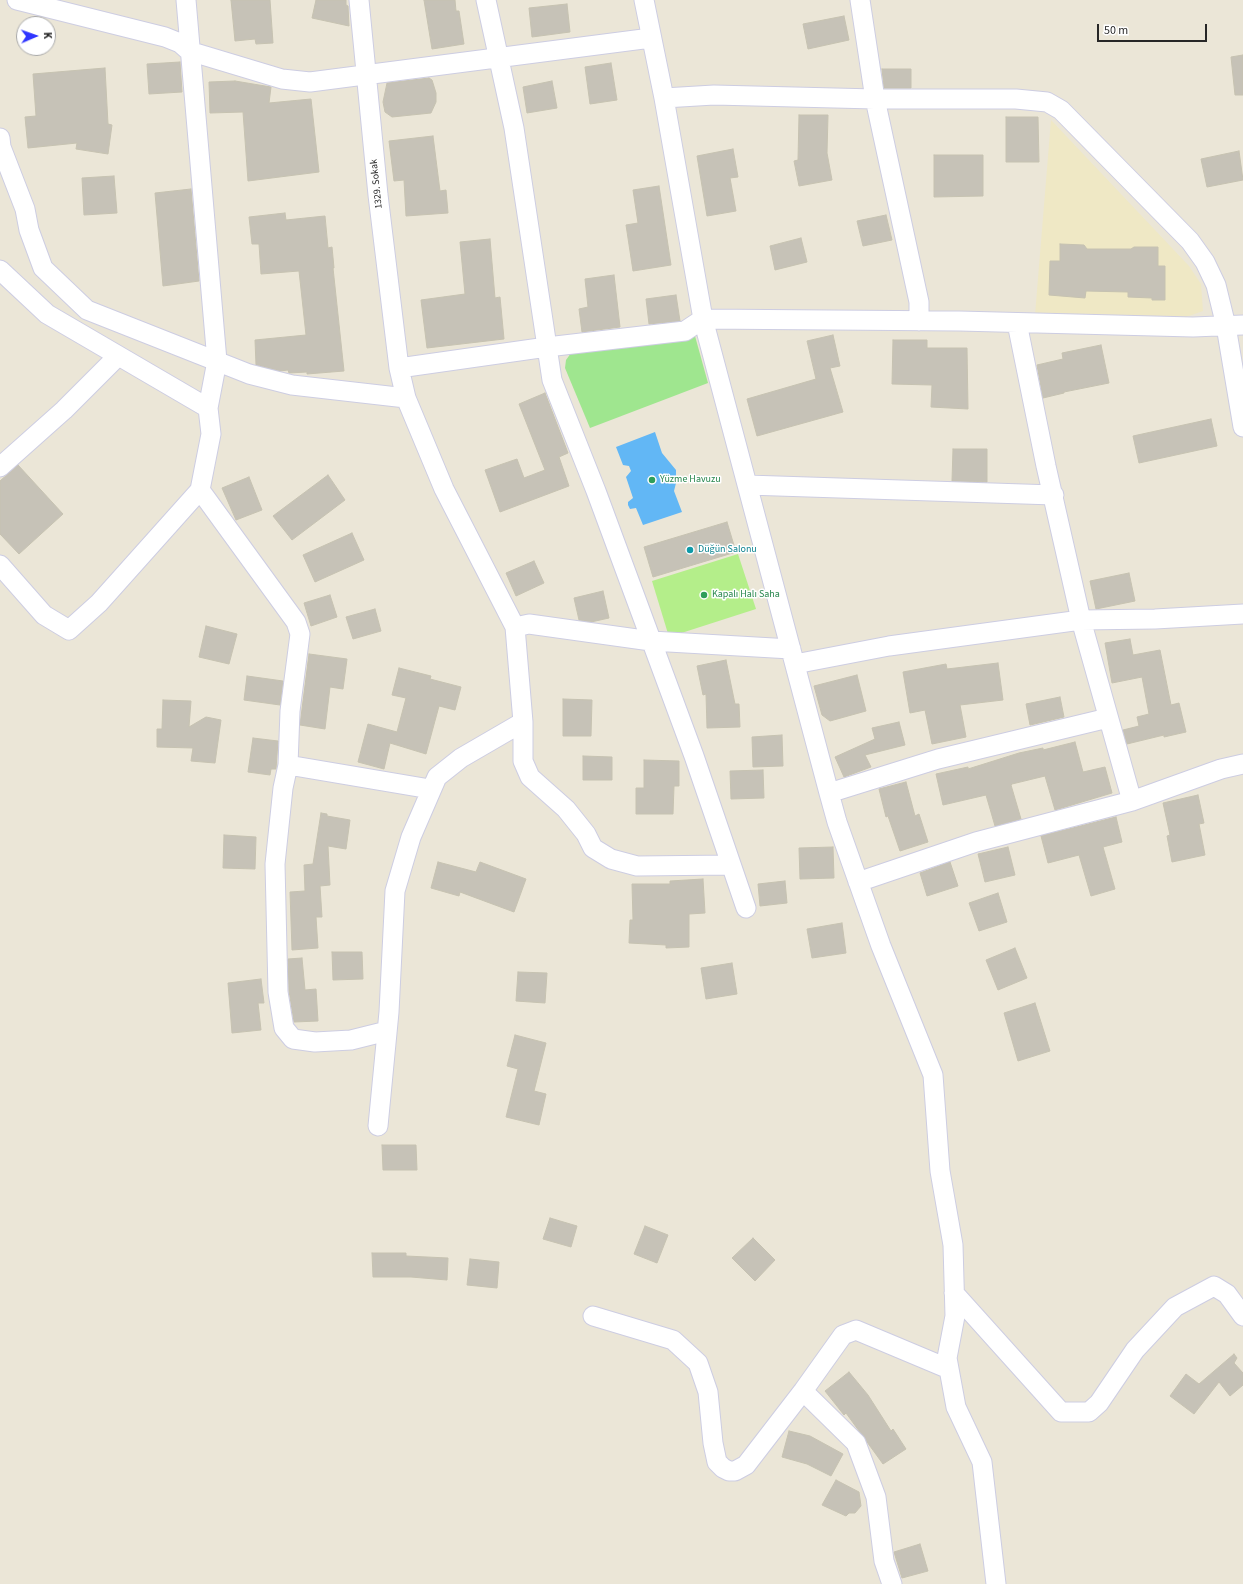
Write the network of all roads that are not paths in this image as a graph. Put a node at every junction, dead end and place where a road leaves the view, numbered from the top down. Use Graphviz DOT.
graph roads {
  1 [pos="17,0"];
  2 [pos="186,0"];
  3 [pos="359,0"];
  4 [pos="486,0"];
  5 [pos="644,0"];
  6 [pos="860,0"];
  7 [pos="651,38"];
  8 [pos="189,51"];
  9 [pos="499,57"];
  10 [pos="367,76"];
  11 [pos="664,98"];
  12 [pos="875,99"];
  13 [pos="0,138"];
  14 [pos="0,270"];
  15 [pos="703,320"];
  16 [pos="920,321"];
  17 [pos="1016,323"];
  18 [pos="1234,325"];
  19 [pos="547,347"];
  20 [pos="118,356"];
  21 [pos="217,361"];
  22 [pos="399,368"];
  23 [pos="406,398"];
  24 [pos="208,408"];
  25 [pos="1243,427"];
  26 [pos="0,467"];
  27 [pos="747,485"];
  28 [pos="200,490"];
  29 [pos="1054,495"];
  30 [pos="0,565"];
  31 [pos="1243,614"];
  32 [pos="1081,620"];
  33 [pos="515,627"];
  34 [pos="651,641"];
  35 [pos="793,657"];
  36 [pos="1108,718"];
  37 [pos="523,722"];
  38 [pos="1243,764"];
  39 [pos="288,765"];
  40 [pos="430,789"];
  41 [pos="829,793"];
  42 [pos="1132,801"];
  43 [pos="732,865"];
  44 [pos="858,882"];
  45 [pos="746,908"];
  46 [pos="387,1031"];
  47 [pos="378,1126"];
  48 [pos="954,1293"];
  49 [pos="593,1316"];
  50 [pos="1243,1316"];
  51 [pos="948,1363"];
  52 [pos="804,1390"];
  53 [pos="892,1584"];
  54 [pos="996,1584"];
  1 -- 8 [label="street"];
  2 -- 8 [label="street"];
  3 -- 10 [label="street, 1329. Sokak"];
  4 -- 9 [label="street"];
  5 -- 7 [label="street"];
  6 -- 12 [label="street"];
  7 -- 9 [label="street"];
  7 -- 11 [label="street"];
  8 -- 10 [label="street"];
  8 -- 21 [label="street"];
  9 -- 10 [label="street"];
  9 -- 19 [label="street"];
  10 -- 22 [label="street, 1329. Sokak"];
  11 -- 12 [label="street"];
  11 -- 15 [label="street"];
  12 -- 16 [label="street"];
  12 -- 18 [label="street"];
  13 -- 21 [label="street"];
  14 -- 20 [label="street"];
  15 -- 16 [label="street"];
  15 -- 19 [label="street"];
  15 -- 27 [label="street"];
  16 -- 17 [label="street"];
  17 -- 18 [label="street"];
  17 -- 29 [label="street"];
  18 -- 25 [label="street"];
  19 -- 22 [label="street"];
  19 -- 34 [label="street"];
  20 -- 24 [label="street"];
  20 -- 26 [label="street"];
  21 -- 23 [label="street"];
  21 -- 24 [label="street"];
  22 -- 23 [label="street, 1329. Sokak"];
  23 -- 33 [label="street, 1329. Sokak"];
  24 -- 28 [label="street"];
  27 -- 29 [label="street"];
  27 -- 35 [label="street"];
  28 -- 30 [label="street"];
  28 -- 39 [label="street"];
  29 -- 32 [label="street"];
  31 -- 32 [label="street"];
  32 -- 35 [label="street"];
  32 -- 36 [label="street"];
  33 -- 34 [label="street"];
  33 -- 37 [label="street"];
  34 -- 35 [label="street"];
  34 -- 43 [label="street"];
  35 -- 41 [label="street"];
  36 -- 41 [label="street"];
  36 -- 42 [label="street"];
  37 -- 40 [label="street"];
  37 -- 43 [label="street"];
  38 -- 42 [label="street"];
  39 -- 40 [label="street"];
  39 -- 46 [label="street"];
  40 -- 46 [label="street"];
  41 -- 44 [label="street"];
  42 -- 44 [label="street"];
  43 -- 45 [label="street"];
  44 -- 48 [label="street"];
  46 -- 47 [label="street"];
  48 -- 50 [label="street"];
  48 -- 51 [label="street"];
  49 -- 52 [label="street"];
  51 -- 52 [label="street"];
  51 -- 54 [label="street"];
  52 -- 53 [label="street"];
}
